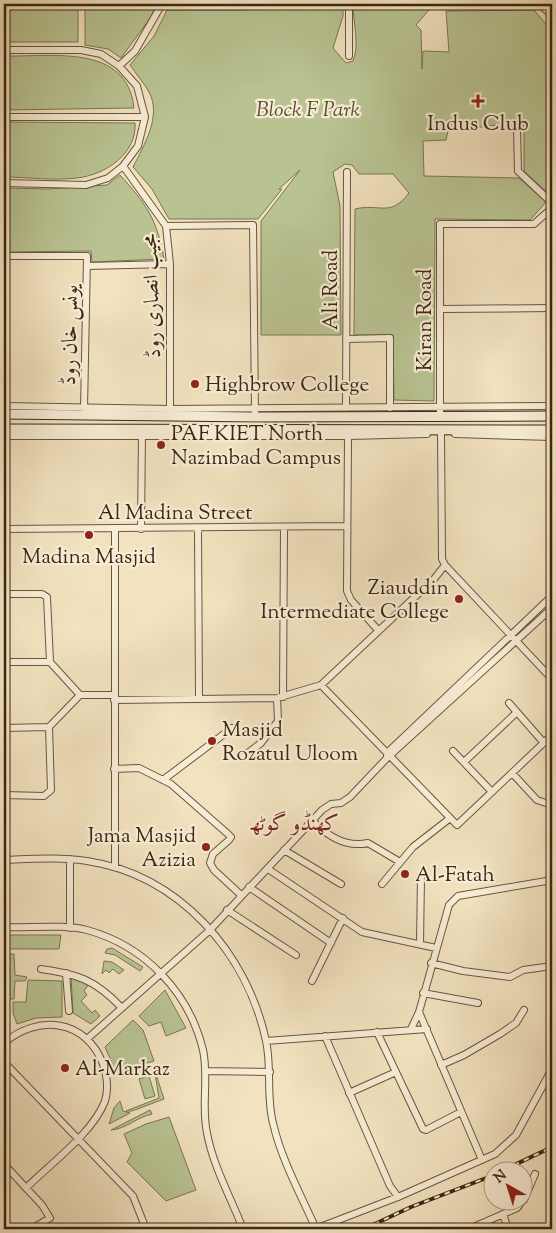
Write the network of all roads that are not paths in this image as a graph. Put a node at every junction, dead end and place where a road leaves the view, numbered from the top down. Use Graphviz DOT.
graph roads {
  1 [pos="162,4"];
  2 [pos="174,4"];
  3 [pos="234,4"];
  4 [pos="349,4"];
  5 [pos="440,5"];
  6 [pos="552,15"];
  7 [pos="4,50"];
  8 [pos="349,56"];
  9 [pos="119,66"];
  10 [pos="4,117"];
  11 [pos="145,117"];
  12 [pos="518,130"];
  13 [pos="123,166"];
  14 [pos="348,172"];
  15 [pos="4,183"];
  16 [pos="552,203"];
  17 [pos="552,208"];
  18 [pos="166,226"];
  19 [pos="4,256"];
  20 [pos="170,264"];
  21 [pos="87,266"];
  22 [pos="552,308"];
  23 [pos="440,309"];
  24 [pos="346,339"];
  25 [pos="4,406"];
  26 [pos="552,406"];
  27 [pos="346,408"];
  28 [pos="390,408"];
  29 [pos="84,411"];
  30 [pos="170,412"];
  31 [pos="440,412"];
  32 [pos="255,413"];
  33 [pos="4,414"];
  34 [pos="552,416"];
  35 [pos="4,428"];
  36 [pos="552,430"];
  37 [pos="142,432"];
  38 [pos="441,434"];
  39 [pos="4,436"];
  40 [pos="348,436"];
  41 [pos="552,437"];
  42 [pos="347,526"];
  43 [pos="284,527"];
  44 [pos="4,528"];
  45 [pos="198,528"];
  46 [pos="115,529"];
  47 [pos="141,529"];
  48 [pos="445,566"];
  49 [pos="4,594"];
  50 [pos="552,596"];
  51 [pos="552,608"];
  52 [pos="378,630"];
  53 [pos="511,635"];
  54 [pos="517,642"];
  55 [pos="4,662"];
  56 [pos="50,662"];
  57 [pos="552,679"];
  58 [pos="321,685"];
  59 [pos="80,695"];
  60 [pos="280,697"];
  61 [pos="114,698"];
  62 [pos="199,700"];
  63 [pos="509,703"];
  64 [pos="516,713"];
  65 [pos="49,727"];
  66 [pos="4,728"];
  67 [pos="232,728"];
  68 [pos="552,735"];
  69 [pos="544,743"];
  70 [pos="453,751"];
  71 [pos="244,756"];
  72 [pos="388,756"];
  73 [pos="464,762"];
  74 [pos="114,769"];
  75 [pos="512,773"];
  76 [pos="163,780"];
  77 [pos="492,792"];
  78 [pos="4,795"];
  79 [pos="552,805"];
  80 [pos="449,818"];
  81 [pos="312,820"];
  82 [pos="284,850"];
  83 [pos="70,859"];
  84 [pos="4,860"];
  85 [pos="400,862"];
  86 [pos="115,867"];
  87 [pos="268,868"];
  88 [pos="421,876"];
  89 [pos="552,880"];
  90 [pos="341,884"];
  91 [pos="382,884"];
  92 [pos="249,887"];
  93 [pos="241,895"];
  94 [pos="227,910"];
  95 [pos="343,918"];
  96 [pos="4,927"];
  97 [pos="70,928"];
  98 [pos="210,930"];
  99 [pos="331,943"];
  100 [pos="420,944"];
  101 [pos="436,948"];
  102 [pos="296,956"];
  103 [pos="431,964"];
  104 [pos="552,966"];
  105 [pos="41,969"];
  106 [pos="161,972"];
  107 [pos="66,973"];
  108 [pos="312,982"];
  109 [pos="423,993"];
  110 [pos="478,1002"];
  111 [pos="121,1007"];
  112 [pos="524,1010"];
  113 [pos="69,1011"];
  114 [pos="419,1012"];
  115 [pos="411,1029"];
  116 [pos="426,1029"];
  117 [pos="377,1032"];
  118 [pos="325,1036"];
  119 [pos="87,1039"];
  120 [pos="266,1042"];
  121 [pos="4,1043"];
  122 [pos="4,1062"];
  123 [pos="442,1065"];
  124 [pos="552,1069"];
  125 [pos="205,1071"];
  126 [pos="270,1072"];
  127 [pos="396,1072"];
  128 [pos="349,1092"];
  129 [pos="461,1112"];
  130 [pos="77,1140"];
  131 [pos="482,1160"];
  132 [pos="4,1164"];
  133 [pos="26,1188"];
  134 [pos="398,1197"];
  135 [pos="512,1210"];
  136 [pos="503,1214"];
  137 [pos="31,1229"];
  138 [pos="146,1229"];
  139 [pos="243,1229"];
  140 [pos="315,1229"];
  141 [pos="469,1229"];
  142 [pos="508,1229"];
  1 -- 9 [label="street"];
  2 -- 3 [label="street"];
  4 -- 8 [label="street"];
  5 -- 6 [label="street"];
  7 -- 9 [label="street"];
  9 -- 11 [label="street"];
  10 -- 11 [label="street"];
  11 -- 13 [label="street"];
  12 -- 16 [label="street"];
  13 -- 15 [label="street"];
  13 -- 18 [label="street, مجیب انصاری روڈ"];
  14 -- 24 [label="street, Ali Road"];
  17 -- 23 [label="street, Kiran Road"];
  18 -- 20 [label="street, مجیب انصاری روڈ"];
  18 -- 32 [label="street"];
  19 -- 21 [label="street, یونس خان روڈ"];
  20 -- 21 [label="street"];
  20 -- 30 [label="street, مجیب انصاری روڈ"];
  21 -- 29 [label="street, یونس خان روڈ"];
  22 -- 23 [label="street"];
  23 -- 31 [label="street, Kiran Road"];
  24 -- 27 [label="street, Ali Road"];
  24 -- 28 [label="street"];
  25 -- 29 [label="street"];
  26 -- 31 [label="street"];
  27 -- 28 [label="street"];
  27 -- 32 [label="street"];
  28 -- 31 [label="street"];
  29 -- 30 [label="main road"];
  29 -- 33 [label="main road"];
  30 -- 32 [label="main road"];
  31 -- 32 [label="main road"];
  31 -- 34 [label="main road"];
  35 -- 37 [label="main road"];
  36 -- 37 [label="main road"];
  37 -- 39 [label="street"];
  37 -- 40 [label="street"];
  37 -- 47 [label="street"];
  38 -- 40 [label="street"];
  38 -- 41 [label="street"];
  38 -- 48 [label="street"];
  40 -- 42 [label="street"];
  42 -- 43 [label="street, Al Madina Street"];
  42 -- 52 [label="street"];
  43 -- 45 [label="street, Al Madina Street"];
  43 -- 60 [label="street"];
  44 -- 46 [label="street, Al Madina Street"];
  45 -- 47 [label="street, Al Madina Street"];
  45 -- 62 [label="street"];
  46 -- 47 [label="street, Al Madina Street"];
  46 -- 61 [label="street"];
  48 -- 52 [label="street"];
  48 -- 53 [label="street"];
  49 -- 56 [label="street"];
  50 -- 53 [label="street"];
  51 -- 54 [label="street"];
  52 -- 58 [label="street"];
  53 -- 54 [label="street"];
  53 -- 72 [label="street"];
  54 -- 57 [label="street"];
  54 -- 72 [label="street"];
  55 -- 56 [label="street"];
  56 -- 59 [label="street"];
  58 -- 60 [label="street"];
  58 -- 72 [label="street"];
  59 -- 61 [label="street"];
  59 -- 65 [label="street"];
  60 -- 62 [label="street"];
  60 -- 71 [label="street"];
  61 -- 62 [label="street"];
  61 -- 74 [label="street"];
  63 -- 64 [label="street"];
  64 -- 69 [label="street"];
  64 -- 73 [label="street"];
  65 -- 66 [label="street"];
  65 -- 78 [label="street"];
  67 -- 76 [label="street"];
  68 -- 69 [label="street"];
  69 -- 75 [label="street"];
  70 -- 73 [label="street"];
  72 -- 80 [label="street"];
  72 -- 81 [label="street"];
  73 -- 77 [label="street"];
  74 -- 76 [label="street"];
  74 -- 86 [label="street"];
  75 -- 77 [label="street"];
  75 -- 79 [label="street"];
  76 -- 93 [label="street"];
  77 -- 80 [label="street"];
  80 -- 85 [label="street"];
  81 -- 82 [label="street"];
  81 -- 85 [label="street"];
  82 -- 87 [label="street"];
  82 -- 90 [label="street"];
  83 -- 84 [label="street"];
  83 -- 86 [label="street"];
  83 -- 97 [label="street"];
  85 -- 91 [label="street"];
  86 -- 98 [label="street"];
  87 -- 92 [label="street"];
  87 -- 95 [label="street"];
  88 -- 100 [label="street"];
  89 -- 101 [label="street"];
  92 -- 93 [label="street"];
  92 -- 99 [label="street"];
  93 -- 94 [label="street"];
  94 -- 98 [label="street"];
  94 -- 102 [label="street"];
  95 -- 99 [label="street"];
  95 -- 100 [label="street"];
  96 -- 97 [label="street"];
  97 -- 106 [label="street"];
  98 -- 106 [label="street"];
  98 -- 120 [label="street"];
  99 -- 108 [label="street"];
  100 -- 101 [label="street"];
  101 -- 103 [label="street"];
  103 -- 104 [label="street"];
  103 -- 109 [label="street"];
  105 -- 107 [label="street"];
  106 -- 111 [label="street"];
  106 -- 125 [label="street"];
  107 -- 111 [label="street"];
  107 -- 113 [label="street"];
  109 -- 110 [label="street"];
  109 -- 114 [label="street"];
  111 -- 119 [label="street"];
  112 -- 123 [label="street"];
  114 -- 115 [label="street"];
  114 -- 116 [label="street"];
  115 -- 116 [label="street"];
  115 -- 117 [label="street"];
  116 -- 123 [label="street"];
  117 -- 118 [label="street"];
  117 -- 127 [label="street"];
  118 -- 120 [label="street"];
  118 -- 128 [label="street"];
  119 -- 121 [label="street"];
  119 -- 130 [label="street"];
  120 -- 126 [label="street"];
  122 -- 130 [label="street"];
  123 -- 129 [label="street"];
  124 -- 131 [label="street"];
  125 -- 126 [label="street"];
  125 -- 139 [label="street"];
  126 -- 140 [label="street"];
  127 -- 128 [label="street"];
  127 -- 129 [label="street"];
  128 -- 134 [label="street"];
  129 -- 131 [label="street"];
  130 -- 133 [label="street"];
  130 -- 138 [label="street"];
  131 -- 134 [label="street"];
  132 -- 133 [label="street"];
  133 -- 137 [label="street"];
  134 -- 140 [label="street"];
  135 -- 136 [label="street"];
  136 -- 141 [label="street"];
  136 -- 142 [label="street"];
}
